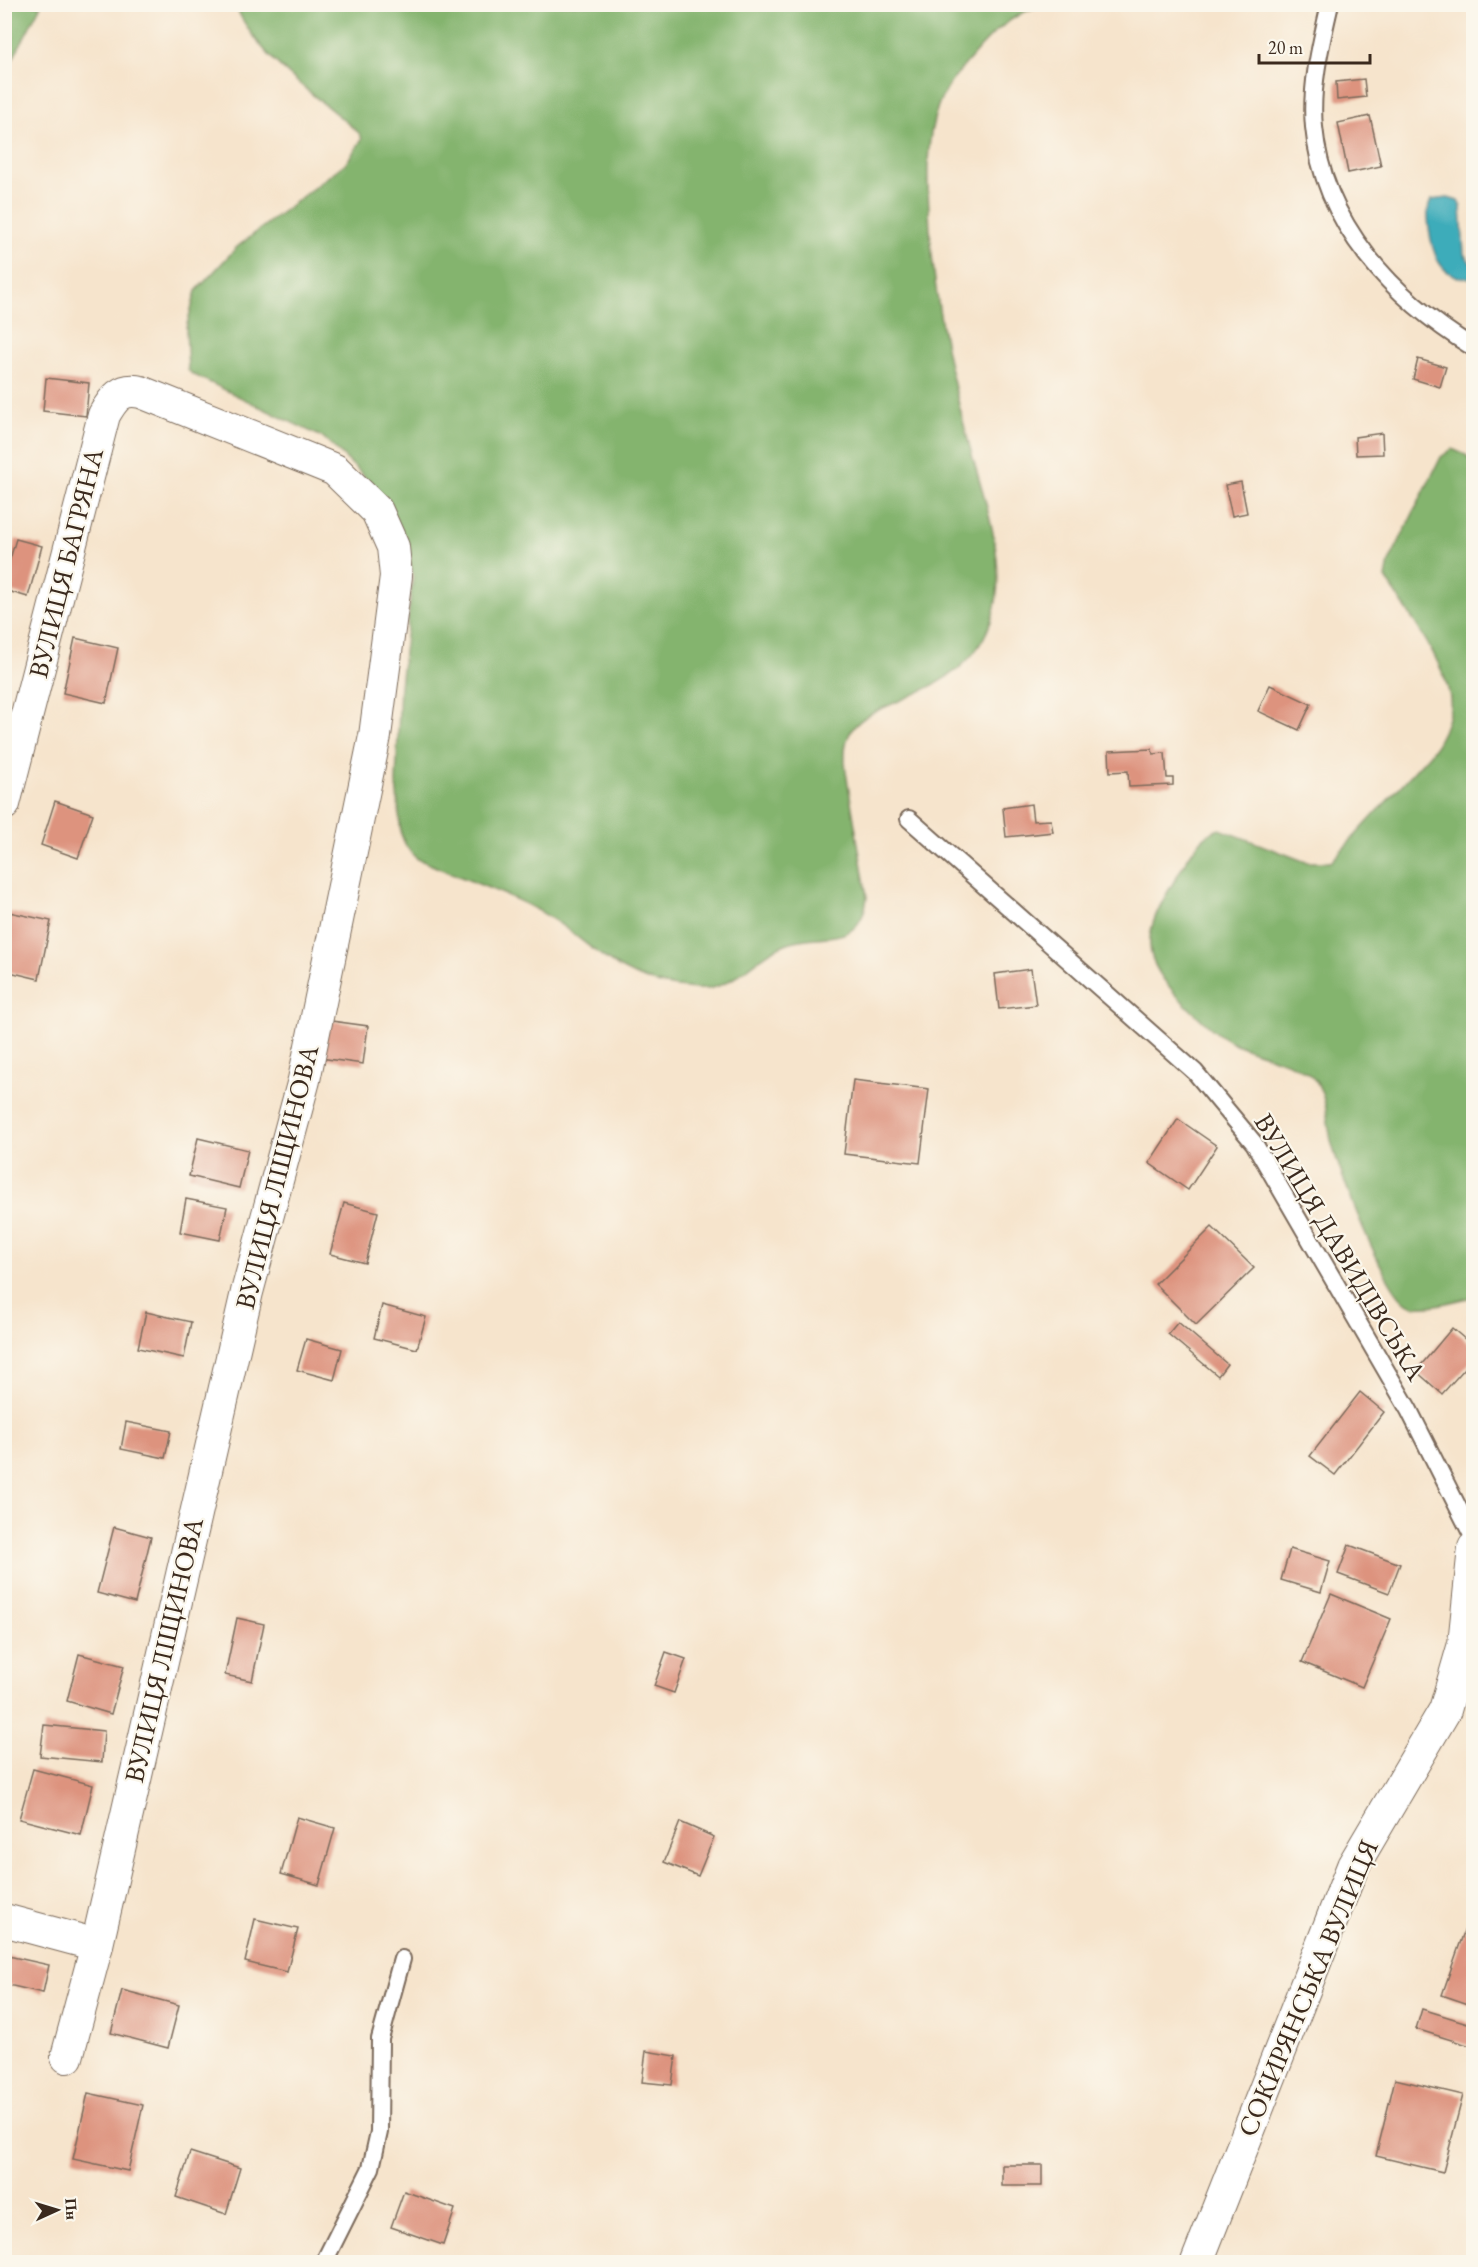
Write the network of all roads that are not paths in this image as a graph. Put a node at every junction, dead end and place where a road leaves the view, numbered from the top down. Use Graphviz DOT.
graph roads {
  1 [pos="1330,4"];
  2 [pos="1473,348"];
  3 [pos="184,410"];
  4 [pos="4,804"];
  5 [pos="909,819"];
  6 [pos="1473,1539"];
  7 [pos="1473,1548"];
  8 [pos="4,1920"];
  9 [pos="96,1945"];
  10 [pos="402,1959"];
  11 [pos="67,2057"];
  12 [pos="324,2262"];
  13 [pos="1197,2262"];
  1 -- 2 [label="lane"];
  3 -- 4 [label="street, ВУЛИЦЯ БАГРЯНА"];
  3 -- 9 [label="street, ВУЛИЦЯ ЛІЩИНОВА"];
  5 -- 6 [label="lane, ВУЛИЦЯ ДАВИДІВСЬКА"];
  7 -- 13 [label="street, СОКИРЯНСЬКА ВУЛИЦЯ"];
  8 -- 9 [label="street"];
  9 -- 11 [label="street, ВУЛИЦЯ ЛІЩИНОВА"];
  10 -- 12 [label="lane"];
}
